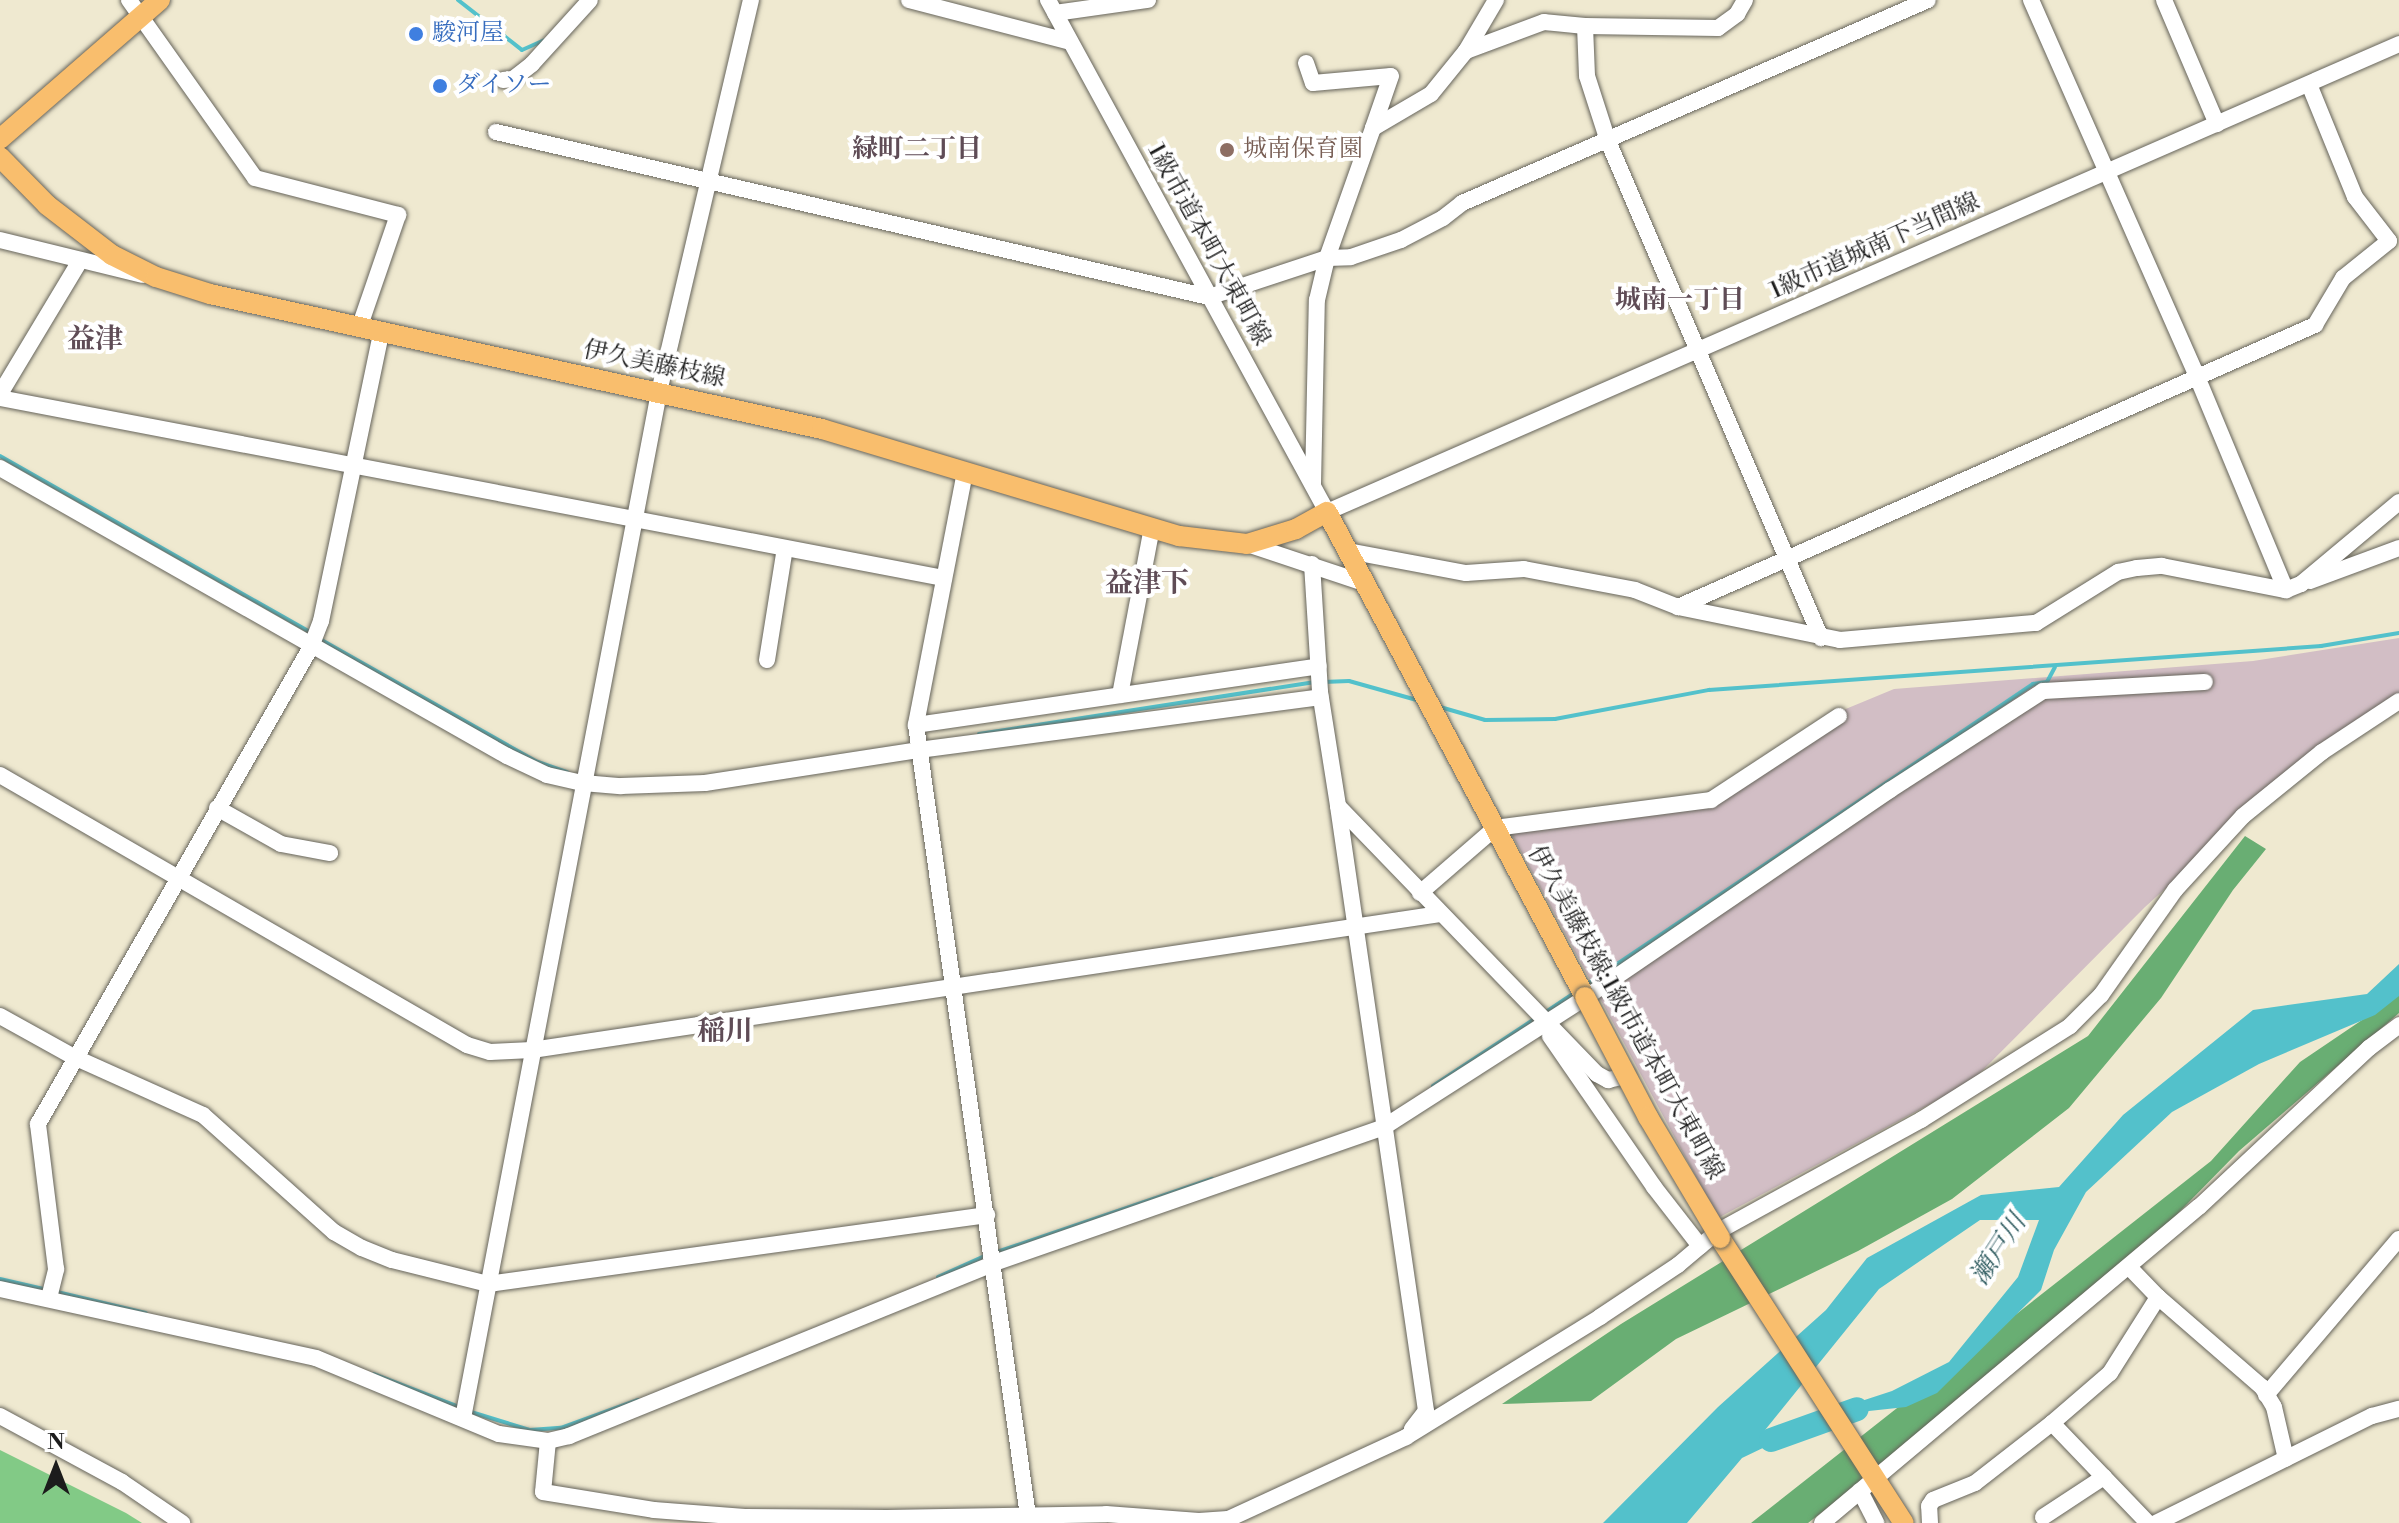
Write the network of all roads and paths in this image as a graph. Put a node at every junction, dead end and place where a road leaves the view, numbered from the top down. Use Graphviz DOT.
graph roads {
  1 [pos="160,0"];
  2 [pos="590,0"];
  3 [pos="751,0"];
  4 [pos="909,0"];
  5 [pos="1148,0"];
  6 [pos="1496,0"];
  7 [pos="1745,0"];
  8 [pos="1928,0"];
  9 [pos="2031,0"];
  10 [pos="2164,0"];
  11 [pos="1052,7"];
  12 [pos="135,8"];
  13 [pos="1585,26"];
  14 [pos="1070,42"];
  15 [pos="2399,44"];
  16 [pos="1466,51"];
  17 [pos="1306,63"];
  18 [pos="503,80"];
  19 [pos="2309,84"];
  20 [pos="2217,124"];
  21 [pos="1373,128"];
  22 [pos="496,132"];
  23 [pos="0,139"];
  24 [pos="1608,141"];
  25 [pos="0,157"];
  26 [pos="2106,172"];
  27 [pos="708,181"];
  28 [pos="0,240"];
  29 [pos="2394,247"];
  30 [pos="1327,258"];
  31 [pos="80,261"];
  32 [pos="156,277"];
  33 [pos="1209,297"];
  34 [pos="359,328"];
  35 [pos="381,333"];
  36 [pos="1699,350"];
  37 [pos="2198,379"];
  38 [pos="659,392"];
  39 [pos="0,396"];
  40 [pos="354,465"];
  41 [pos="0,468"];
  42 [pos="965,472"];
  43 [pos="1313,487"];
  44 [pos="2399,502"];
  45 [pos="1327,512"];
  46 [pos="634,519"];
  47 [pos="1152,528"];
  48 [pos="1247,544"];
  49 [pos="785,548"];
  50 [pos="2399,548"];
  51 [pos="1348,551"];
  52 [pos="1789,559"];
  53 [pos="1312,564"];
  54 [pos="944,578"];
  55 [pos="1364,583"];
  56 [pos="2294,587"];
  57 [pos="1678,607"];
  58 [pos="1821,638"];
  59 [pos="311,647"];
  60 [pos="767,660"];
  61 [pos="1319,666"];
  62 [pos="2205,682"];
  63 [pos="1120,695"];
  64 [pos="1321,695"];
  65 [pos="2399,701"];
  66 [pos="1839,716"];
  67 [pos="916,725"];
  68 [pos="919,750"];
  69 [pos="0,775"];
  70 [pos="583,783"];
  71 [pos="1338,806"];
  72 [pos="217,808"];
  73 [pos="1495,828"];
  74 [pos="330,853"];
  75 [pos="177,877"];
  76 [pos="1420,893"];
  77 [pos="1440,914"];
  78 [pos="1354,927"];
  79 [pos="954,988"];
  80 [pos="1585,998"];
  81 [pos="0,1016"];
  82 [pos="1545,1021"];
  83 [pos="2399,1025"];
  84 [pos="532,1050"];
  85 [pos="74,1057"];
  86 [pos="1627,1076"];
  87 [pos="1384,1127"];
  88 [pos="987,1215"];
  89 [pos="1717,1232"];
  90 [pos="2399,1239"];
  91 [pos="1700,1246"];
  92 [pos="994,1263"];
  93 [pos="2129,1267"];
  94 [pos="488,1284"];
  95 [pos="0,1289"];
  96 [pos="2158,1297"];
  97 [pos="49,1298"];
  98 [pos="2266,1395"];
  99 [pos="2399,1409"];
  100 [pos="0,1416"];
  101 [pos="463,1418"];
  102 [pos="2052,1423"];
  103 [pos="1406,1437"];
  104 [pos="548,1441"];
  105 [pos="2286,1459"];
  106 [pos="2104,1477"];
  107 [pos="1869,1482"];
  108 [pos="1028,1516"];
  109 [pos="2043,1517"];
  110 [pos="1224,1521"];
  111 [pos="182,1523"];
  112 [pos="1822,1523"];
  113 [pos="1876,1523"];
  114 [pos="1904,1523"];
  115 [pos="1930,1523"];
  116 [pos="2148,1523"];
  117 [pos="2156,1523"];
  1 -- 12 [label="main road"];
  2 -- 18 [label="street"];
  3 -- 27 [label="street"];
  4 -- 14 [label="street"];
  5 -- 11 [label="street"];
  6 -- 16 [label="street"];
  7 -- 13 [label="street"];
  8 -- 24 [label="street"];
  9 -- 26 [label="street"];
  10 -- 20 [label="street"];
  11 -- 14 [label="street, 1級市道本町大東町線"];
  12 -- 23 [label="main road"];
  12 -- 34 [label="street"];
  13 -- 16 [label="street"];
  13 -- 24 [label="street"];
  14 -- 33 [label="street, 1級市道本町大東町線"];
  15 -- 19 [label="street, 1級市道城南下当間線"];
  16 -- 21 [label="street"];
  17 -- 21 [label="street"];
  19 -- 20 [label="street, 1級市道城南下当間線"];
  19 -- 29 [label="street"];
  20 -- 26 [label="street, 1級市道城南下当間線"];
  21 -- 30 [label="street"];
  22 -- 27 [label="street"];
  24 -- 30 [label="street"];
  24 -- 36 [label="street"];
  25 -- 32 [label="main road, 伊久美藤枝線"];
  26 -- 36 [label="street, 1級市道城南下当間線"];
  26 -- 37 [label="street"];
  27 -- 33 [label="street"];
  27 -- 38 [label="street"];
  28 -- 31 [label="street"];
  29 -- 37 [label="street"];
  30 -- 33 [label="street"];
  30 -- 43 [label="street"];
  31 -- 32 [label="street"];
  31 -- 39 [label="street"];
  32 -- 34 [label="main road, 伊久美藤枝線"];
  33 -- 43 [label="street, 1級市道本町大東町線"];
  34 -- 35 [label="main road, 伊久美藤枝線"];
  35 -- 38 [label="main road, 伊久美藤枝線"];
  35 -- 40 [label="street"];
  36 -- 45 [label="street, 1級市道城南下当間線"];
  36 -- 52 [label="street"];
  37 -- 52 [label="street"];
  37 -- 56 [label="street"];
  38 -- 42 [label="main road, 伊久美藤枝線"];
  38 -- 46 [label="street"];
  39 -- 40 [label="street"];
  40 -- 46 [label="street"];
  40 -- 59 [label="street"];
  41 -- 59 [label="street"];
  42 -- 47 [label="main road, 伊久美藤枝線"];
  42 -- 54 [label="street"];
  43 -- 45 [label="street, 1級市道本町大東町線"];
  44 -- 56 [label="street"];
  45 -- 48 [label="main road, 伊久美藤枝線"];
  45 -- 51 [label="main road, 伊久美藤枝線;1級市道本町大東町線"];
  46 -- 49 [label="street"];
  46 -- 70 [label="street"];
  47 -- 48 [label="main road, 伊久美藤枝線"];
  47 -- 63 [label="street"];
  48 -- 53 [label="street"];
  49 -- 54 [label="street"];
  49 -- 60 [label="street"];
  50 -- 56 [label="street"];
  51 -- 55 [label="main road, 伊久美藤枝線;1級市道本町大東町線"];
  51 -- 57 [label="street"];
  52 -- 57 [label="street"];
  52 -- 58 [label="street"];
  53 -- 55 [label="street"];
  53 -- 61 [label="street"];
  54 -- 67 [label="street"];
  55 -- 73 [label="main road, 伊久美藤枝線;1級市道本町大東町線"];
  56 -- 58 [label="street"];
  57 -- 58 [label="street"];
  59 -- 70 [label="street"];
  59 -- 72 [label="street"];
  61 -- 63 [label="street"];
  61 -- 64 [label="street"];
  62 -- 80 [label="street"];
  63 -- 67 [label="street"];
  64 -- 68 [label="street"];
  64 -- 71 [label="street"];
  65 -- 89 [label="street"];
  66 -- 73 [label="street"];
  67 -- 68 [label="street"];
  68 -- 70 [label="street"];
  68 -- 79 [label="street"];
  69 -- 75 [label="street"];
  70 -- 84 [label="street"];
  71 -- 76 [label="street"];
  71 -- 78 [label="street"];
  72 -- 74 [label="street"];
  72 -- 75 [label="street"];
  73 -- 76 [label="street"];
  73 -- 80 [label="main road, 伊久美藤枝線;1級市道本町大東町線"];
  75 -- 84 [label="street"];
  75 -- 85 [label="street"];
  76 -- 77 [label="street"];
  77 -- 78 [label="street"];
  77 -- 82 [label="street"];
  78 -- 79 [label="street"];
  78 -- 87 [label="street"];
  79 -- 84 [label="street"];
  79 -- 88 [label="street"];
  80 -- 82 [label="street"];
  80 -- 86 [label="main road, 伊久美藤枝線;1級市道本町大東町線, bridge"];
  81 -- 85 [label="street"];
  82 -- 86 [label="street"];
  82 -- 87 [label="street"];
  82 -- 91 [label="street"];
  83 -- 93 [label="street"];
  84 -- 94 [label="street"];
  85 -- 94 [label="street"];
  85 -- 97 [label="street"];
  86 -- 89 [label="main road, 伊久美藤枝線;1級市道本町大東町線, bridge"];
  87 -- 92 [label="street"];
  87 -- 103 [label="street"];
  88 -- 92 [label="street"];
  88 -- 94 [label="street"];
  89 -- 91 [label="street"];
  89 -- 107 [label="main road, 伊久美藤枝線;1級市道本町大東町線"];
  90 -- 98 [label="street"];
  91 -- 103 [label="street"];
  92 -- 104 [label="street"];
  92 -- 108 [label="street"];
  93 -- 96 [label="street"];
  93 -- 107 [label="street"];
  94 -- 101 [label="street"];
  95 -- 97 [label="street"];
  96 -- 98 [label="street"];
  96 -- 102 [label="street"];
  97 -- 101 [label="street"];
  98 -- 105 [label="street"];
  99 -- 105 [label="street"];
  100 -- 111 [label="street"];
  101 -- 104 [label="street"];
  102 -- 106 [label="street"];
  102 -- 115 [label="street"];
  103 -- 110 [label="street"];
  104 -- 108 [label="street"];
  105 -- 117 [label="street"];
  106 -- 109 [label="street"];
  106 -- 116 [label="street"];
  107 -- 112 [label="street"];
  107 -- 113 [label="street"];
  107 -- 114 [label="main road, 伊久美藤枝線;1級市道本町大東町線"];
  108 -- 110 [label="street"];
}
